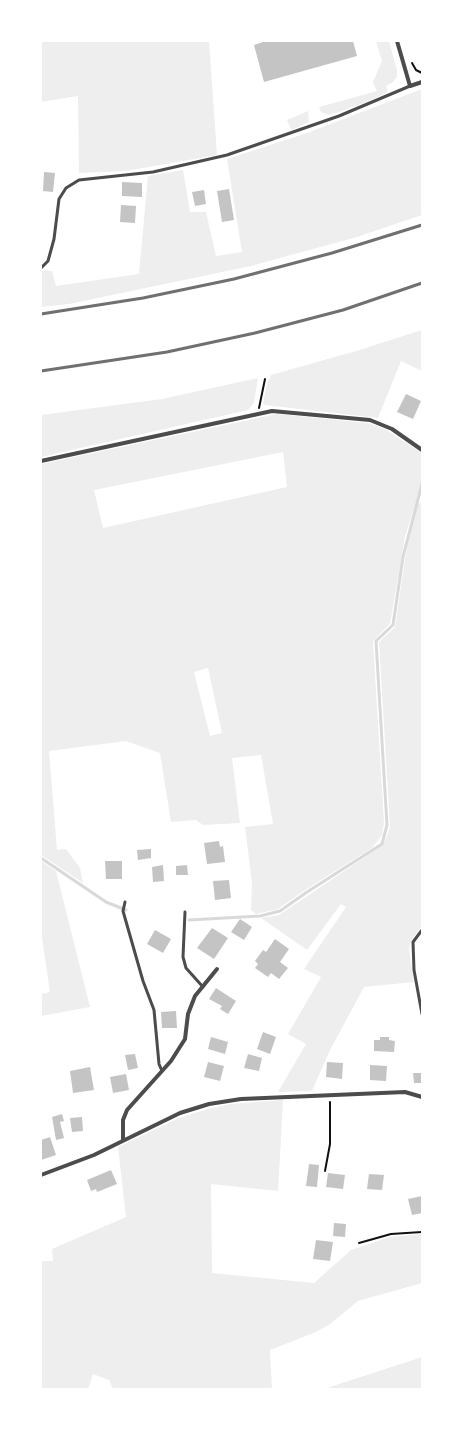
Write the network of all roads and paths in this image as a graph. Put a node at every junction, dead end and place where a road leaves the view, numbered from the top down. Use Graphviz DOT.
graph roads {
  1 [pos="397,41"];
  2 [pos="411,62"];
  3 [pos="422,73"];
  4 [pos="422,82"];
  5 [pos="410,86"];
  6 [pos="41,268"];
  7 [pos="265,379"];
  8 [pos="258,413"];
  9 [pos="422,450"];
  10 [pos="41,460"];
  11 [pos="125,902"];
  12 [pos="185,912"];
  13 [pos="422,930"];
  14 [pos="217,969"];
  15 [pos="203,986"];
  16 [pos="422,1014"];
  17 [pos="162,1071"];
  18 [pos="331,1095"];
  19 [pos="422,1097"];
  20 [pos="123,1140"];
  21 [pos="325,1171"];
  22 [pos="41,1175"];
  23 [pos="422,1232"];
  24 [pos="359,1243"];
  1 -- 5 [label="street"];
  2 -- 3 [label="path"];
  4 -- 5 [label="street"];
  5 -- 6 [label="lane"];
  7 -- 8 [label="path"];
  8 -- 9 [label="street"];
  8 -- 10 [label="street"];
  11 -- 17 [label="lane"];
  12 -- 15 [label="lane"];
  13 -- 16 [label="lane"];
  14 -- 15 [label="street"];
  15 -- 17 [label="street"];
  17 -- 20 [label="street"];
  18 -- 19 [label="street"];
  18 -- 20 [label="street"];
  18 -- 21 [label="path"];
  20 -- 22 [label="street"];
  23 -- 24 [label="path"];
}
